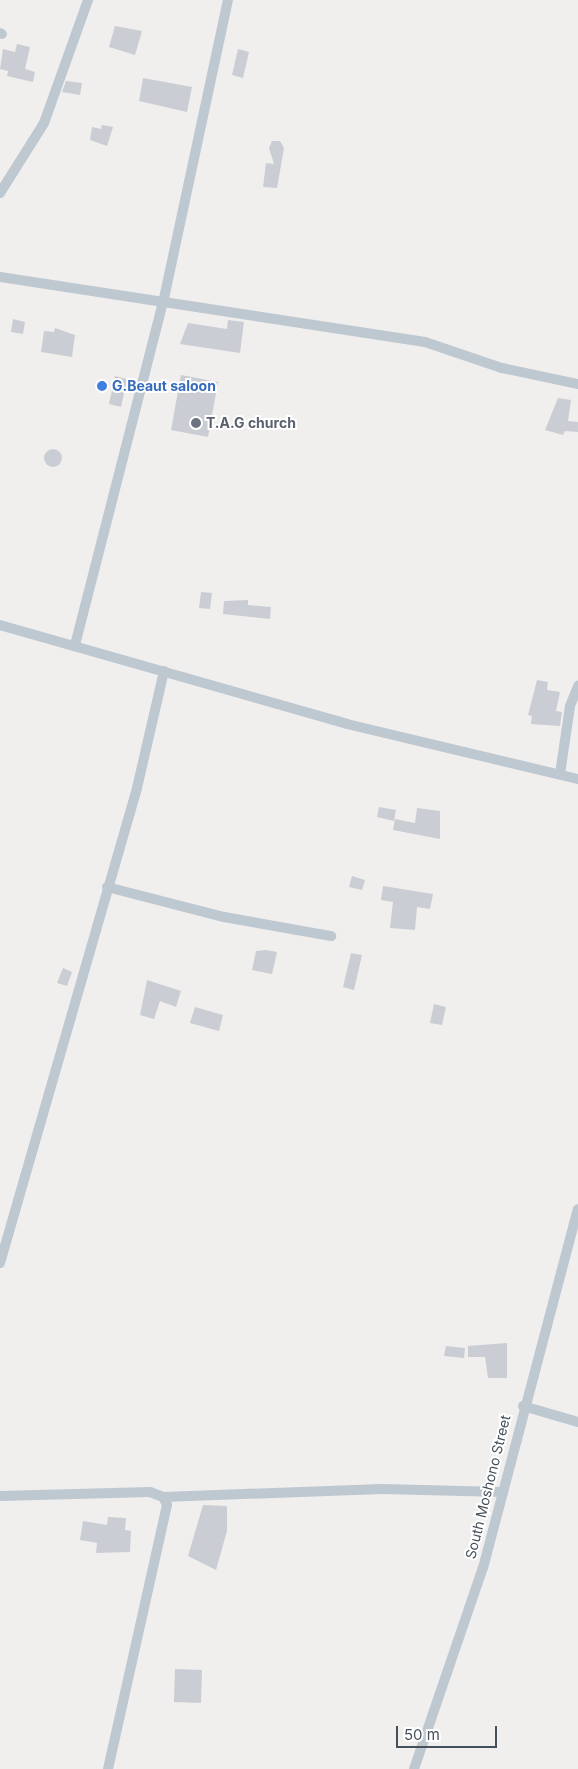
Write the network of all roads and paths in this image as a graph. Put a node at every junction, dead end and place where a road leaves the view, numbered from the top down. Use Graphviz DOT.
graph roads {
  1 [pos="88,0"];
  2 [pos="228,0"];
  3 [pos="0,192"];
  4 [pos="0,277"];
  5 [pos="163,303"];
  6 [pos="578,384"];
  7 [pos="0,625"];
  8 [pos="75,645"];
  9 [pos="164,671"];
  10 [pos="578,686"];
  11 [pos="560,774"];
  12 [pos="578,780"];
  13 [pos="107,887"];
  14 [pos="331,936"];
  15 [pos="578,1209"];
  16 [pos="0,1263"];
  17 [pos="522,1406"];
  18 [pos="578,1422"];
  19 [pos="503,1492"];
  20 [pos="0,1496"];
  21 [pos="162,1497"];
  22 [pos="108,1769"];
  23 [pos="414,1769"];
  1 -- 3 [label="street"];
  2 -- 5 [label="street"];
  4 -- 5 [label="street"];
  5 -- 6 [label="street"];
  5 -- 8 [label="street"];
  7 -- 8 [label="street"];
  8 -- 9 [label="street"];
  9 -- 11 [label="street"];
  9 -- 13 [label="street"];
  10 -- 11 [label="street"];
  11 -- 12 [label="street"];
  13 -- 14 [label="street"];
  13 -- 16 [label="street"];
  15 -- 17 [label="street, South Moshono Street"];
  17 -- 18 [label="street"];
  17 -- 19 [label="street, South Moshono Street"];
  19 -- 21 [label="street"];
  19 -- 23 [label="street, South Moshono Street"];
  20 -- 21 [label="street"];
  21 -- 22 [label="street"];
}
